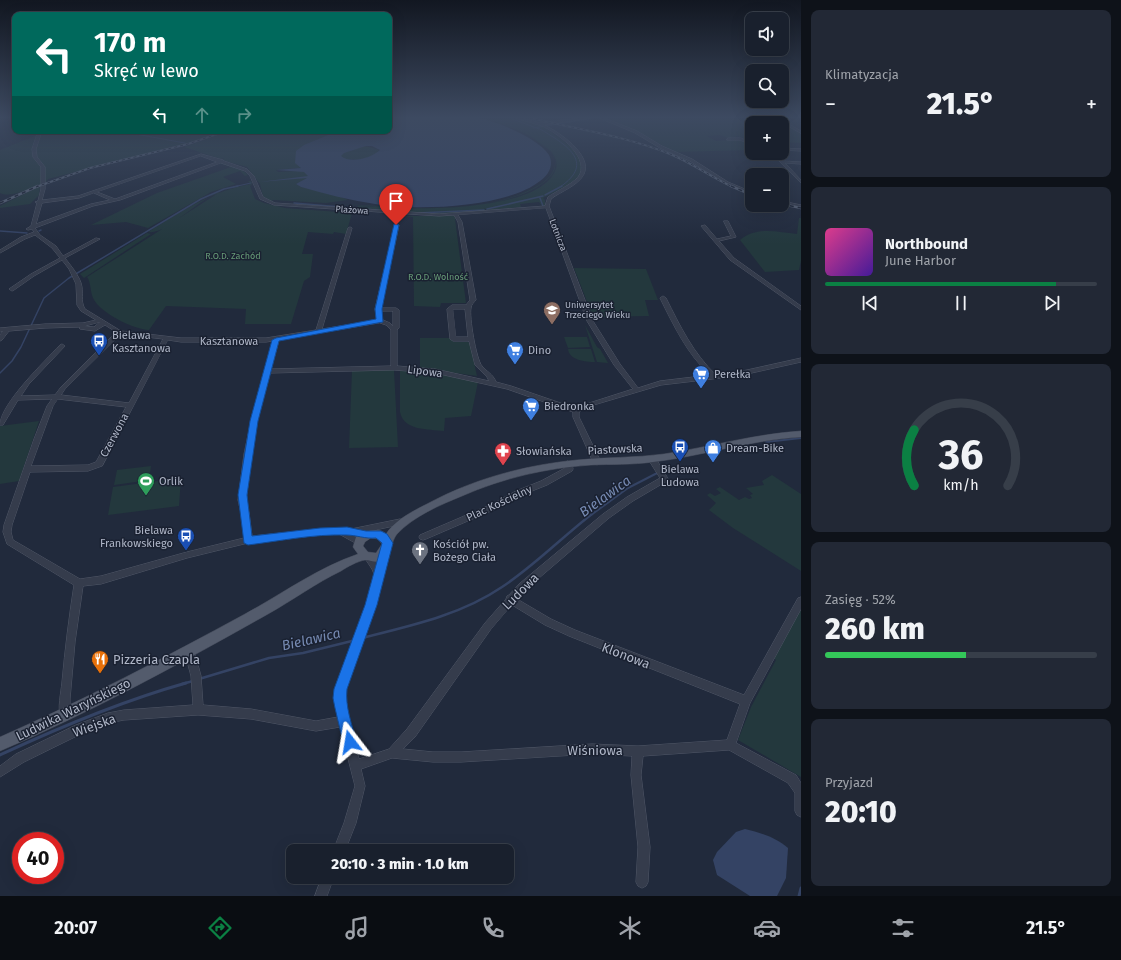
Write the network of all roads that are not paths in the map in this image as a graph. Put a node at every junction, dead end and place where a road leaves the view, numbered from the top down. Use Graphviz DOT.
graph roads {
  1 [pos="37,160"];
  2 [pos="187,160"];
  3 [pos="218,160"];
  4 [pos="581,160"];
  5 [pos="691,160"];
  6 [pos="779,160"];
  7 [pos="222,161"];
  8 [pos="781,162"];
  9 [pos="801,164"];
  10 [pos="799,179"];
  11 [pos="801,182"];
  12 [pos="745,190"];
  13 [pos="94,192"];
  14 [pos="39,200"];
  15 [pos="114,200"];
  16 [pos="789,203"];
  17 [pos="801,206"];
  18 [pos="548,207"];
  19 [pos="456,215"];
  20 [pos="726,222"];
  21 [pos="396,225"];
  22 [pos="703,226"];
  23 [pos="30,228"];
  24 [pos="350,228"];
  25 [pos="34,234"];
  26 [pos="98,239"];
  27 [pos="717,240"];
  28 [pos="0,252"];
  29 [pos="61,259"];
  30 [pos="12,290"];
  31 [pos="663,298"];
  32 [pos="468,306"];
  33 [pos="801,308"];
  34 [pos="378,309"];
  35 [pos="86,314"];
  36 [pos="380,321"];
  37 [pos="101,322"];
  38 [pos="89,325"];
  39 [pos="71,326"];
  40 [pos="98,328"];
  41 [pos="0,330"];
  42 [pos="7,330"];
  43 [pos="394,330"];
  44 [pos="118,331"];
  45 [pos="318,332"];
  46 [pos="0,339"];
  47 [pos="166,339"];
  48 [pos="471,339"];
  49 [pos="276,340"];
  50 [pos="62,346"];
  51 [pos="801,360"];
  52 [pos="394,368"];
  53 [pos="267,371"];
  54 [pos="715,377"];
  55 [pos="493,384"];
  56 [pos="637,390"];
  57 [pos="57,397"];
  58 [pos="16,398"];
  59 [pos="130,405"];
  60 [pos="576,411"];
  61 [pos="1,423"];
  62 [pos="801,434"];
  63 [pos="652,459"];
  64 [pos="597,462"];
  65 [pos="568,464"];
  66 [pos="27,469"];
  67 [pos="414,516"];
  68 [pos="400,522"];
  69 [pos="336,531"];
  70 [pos="354,531"];
  71 [pos="423,537"];
  72 [pos="4,539"];
  73 [pos="248,540"];
  74 [pos="365,540"];
  75 [pos="386,548"];
  76 [pos="367,556"];
  77 [pos="335,568"];
  78 [pos="378,574"];
  79 [pos="79,583"];
  80 [pos="510,599"];
  81 [pos="801,601"];
  82 [pos="189,650"];
  83 [pos="746,701"];
  84 [pos="198,710"];
  85 [pos="65,715"];
  86 [pos="345,721"];
  87 [pos="0,744"];
  88 [pos="730,745"];
  89 [pos="638,751"];
  90 [pos="392,753"];
  91 [pos="356,765"];
  92 [pos="0,772"];
  93 [pos="801,811"];
  94 [pos="342,844"];
  95 [pos="642,882"];
  96 [pos="325,884"];
  97 [pos="321,896"];
  1 -- 14 [label="street"];
  2 -- 13 [label="street, Plażowa"];
  3 -- 7 [label="street, Plażowa"];
  4 -- 18 [label="street, Lotnicza"];
  5 -- 12 [label="street"];
  6 -- 8 [label="street"];
  7 -- 15 [label="street"];
  7 -- 19 [label="street, Plażowa"];
  8 -- 9 [label="street"];
  8 -- 10 [label="street"];
  10 -- 11 [label="street"];
  13 -- 14 [label="street"];
  13 -- 15 [label="street"];
  14 -- 23 [label="street"];
  15 -- 23 [label="street"];
  16 -- 17 [label="street"];
  18 -- 19 [label="street, Plażowa"];
  18 -- 56 [label="street, Lotnicza"];
  19 -- 32 [label="street"];
  20 -- 27 [label="street"];
  21 -- 34 [label="street"];
  22 -- 27 [label="street"];
  23 -- 25 [label="street"];
  24 -- 45 [label="street"];
  25 -- 28 [label="street"];
  25 -- 29 [label="street"];
  26 -- 29 [label="street"];
  27 -- 33 [label="street"];
  29 -- 30 [label="street"];
  29 -- 35 [label="street"];
  31 -- 54 [label="street"];
  32 -- 48 [label="street"];
  32 -- 48 [label="street"];
  34 -- 36 [label="street"];
  34 -- 43 [label="street"];
  35 -- 37 [label="street, Kasztanowa"];
  35 -- 38 [label="street"];
  35 -- 39 [label="street"];
  36 -- 43 [label="street"];
  36 -- 45 [label="street, Kasztanowa"];
  37 -- 38 [label="street"];
  37 -- 40 [label="street"];
  37 -- 44 [label="street, Kasztanowa"];
  38 -- 39 [label="street, Kasztanowa"];
  38 -- 40 [label="street, Kasztanowa"];
  39 -- 42 [label="street, Kasztanowa"];
  40 -- 44 [label="street, Kasztanowa"];
  41 -- 42 [label="street, Kasztanowa"];
  42 -- 46 [label="street"];
  43 -- 52 [label="street"];
  44 -- 47 [label="street, Kasztanowa"];
  44 -- 57 [label="street"];
  45 -- 49 [label="street, Kasztanowa"];
  47 -- 49 [label="street, Kasztanowa"];
  47 -- 59 [label="street, Czerwona"];
  48 -- 55 [label="street"];
  49 -- 53 [label="street"];
  50 -- 58 [label="street"];
  51 -- 54 [label="street"];
  52 -- 53 [label="street, Lipowa"];
  52 -- 55 [label="street, Lipowa"];
  53 -- 73 [label="street"];
  54 -- 56 [label="street"];
  55 -- 60 [label="street, Lipowa"];
  56 -- 60 [label="street"];
  57 -- 58 [label="street, Czerwona"];
  57 -- 59 [label="street, Czerwona"];
  57 -- 66 [label="street"];
  58 -- 61 [label="street"];
  59 -- 66 [label="street, Czerwona"];
  60 -- 64 [label="street"];
  62 -- 63 [label="main road, Piastowska"];
  63 -- 64 [label="main road, Piastowska"];
  63 -- 80 [label="street, Ludowa"];
  64 -- 65 [label="main road, Piastowska"];
  65 -- 67 [label="main road, Piastowska"];
  65 -- 71 [label="street, Plac Kościelny"];
  66 -- 72 [label="street"];
  67 -- 68 [label="main road, Piastowska"];
  67 -- 75 [label="main road, Piastowska"];
  68 -- 70 [label="street, Piastowska"];
  68 -- 74 [label="main road, Piastowska"];
  69 -- 70 [label="street"];
  69 -- 73 [label="street"];
  69 -- 74 [label="street"];
  70 -- 74 [label="street"];
  72 -- 79 [label="street"];
  73 -- 79 [label="street"];
  74 -- 75 [label="main road"];
  74 -- 76 [label="main road"];
  74 -- 77 [label="main road, Ludwika Waryńskiego"];
  75 -- 76 [label="main road, Ludwika Waryńskiego"];
  75 -- 78 [label="street"];
  76 -- 77 [label="main road, Ludwika Waryńskiego"];
  76 -- 78 [label="street"];
  77 -- 82 [label="main road, Ludwika Waryńskiego"];
  78 -- 86 [label="street"];
  79 -- 85 [label="street"];
  80 -- 83 [label="street, Klonowa"];
  80 -- 90 [label="street, Ludowa"];
  81 -- 83 [label="street"];
  82 -- 84 [label="street"];
  82 -- 85 [label="main road, Ludwika Waryńskiego"];
  83 -- 88 [label="street"];
  84 -- 86 [label="street, Wiejska"];
  84 -- 92 [label="street, Wiejska"];
  85 -- 87 [label="main road, Ludwika Waryńskiego"];
  86 -- 91 [label="street"];
  88 -- 89 [label="street, Wiśniowa"];
  88 -- 93 [label="street"];
  89 -- 90 [label="street, Wiśniowa"];
  89 -- 95 [label="street"];
  90 -- 91 [label="street, Wiśniowa"];
  91 -- 94 [label="street"];
  96 -- 97 [label="street"];
}
